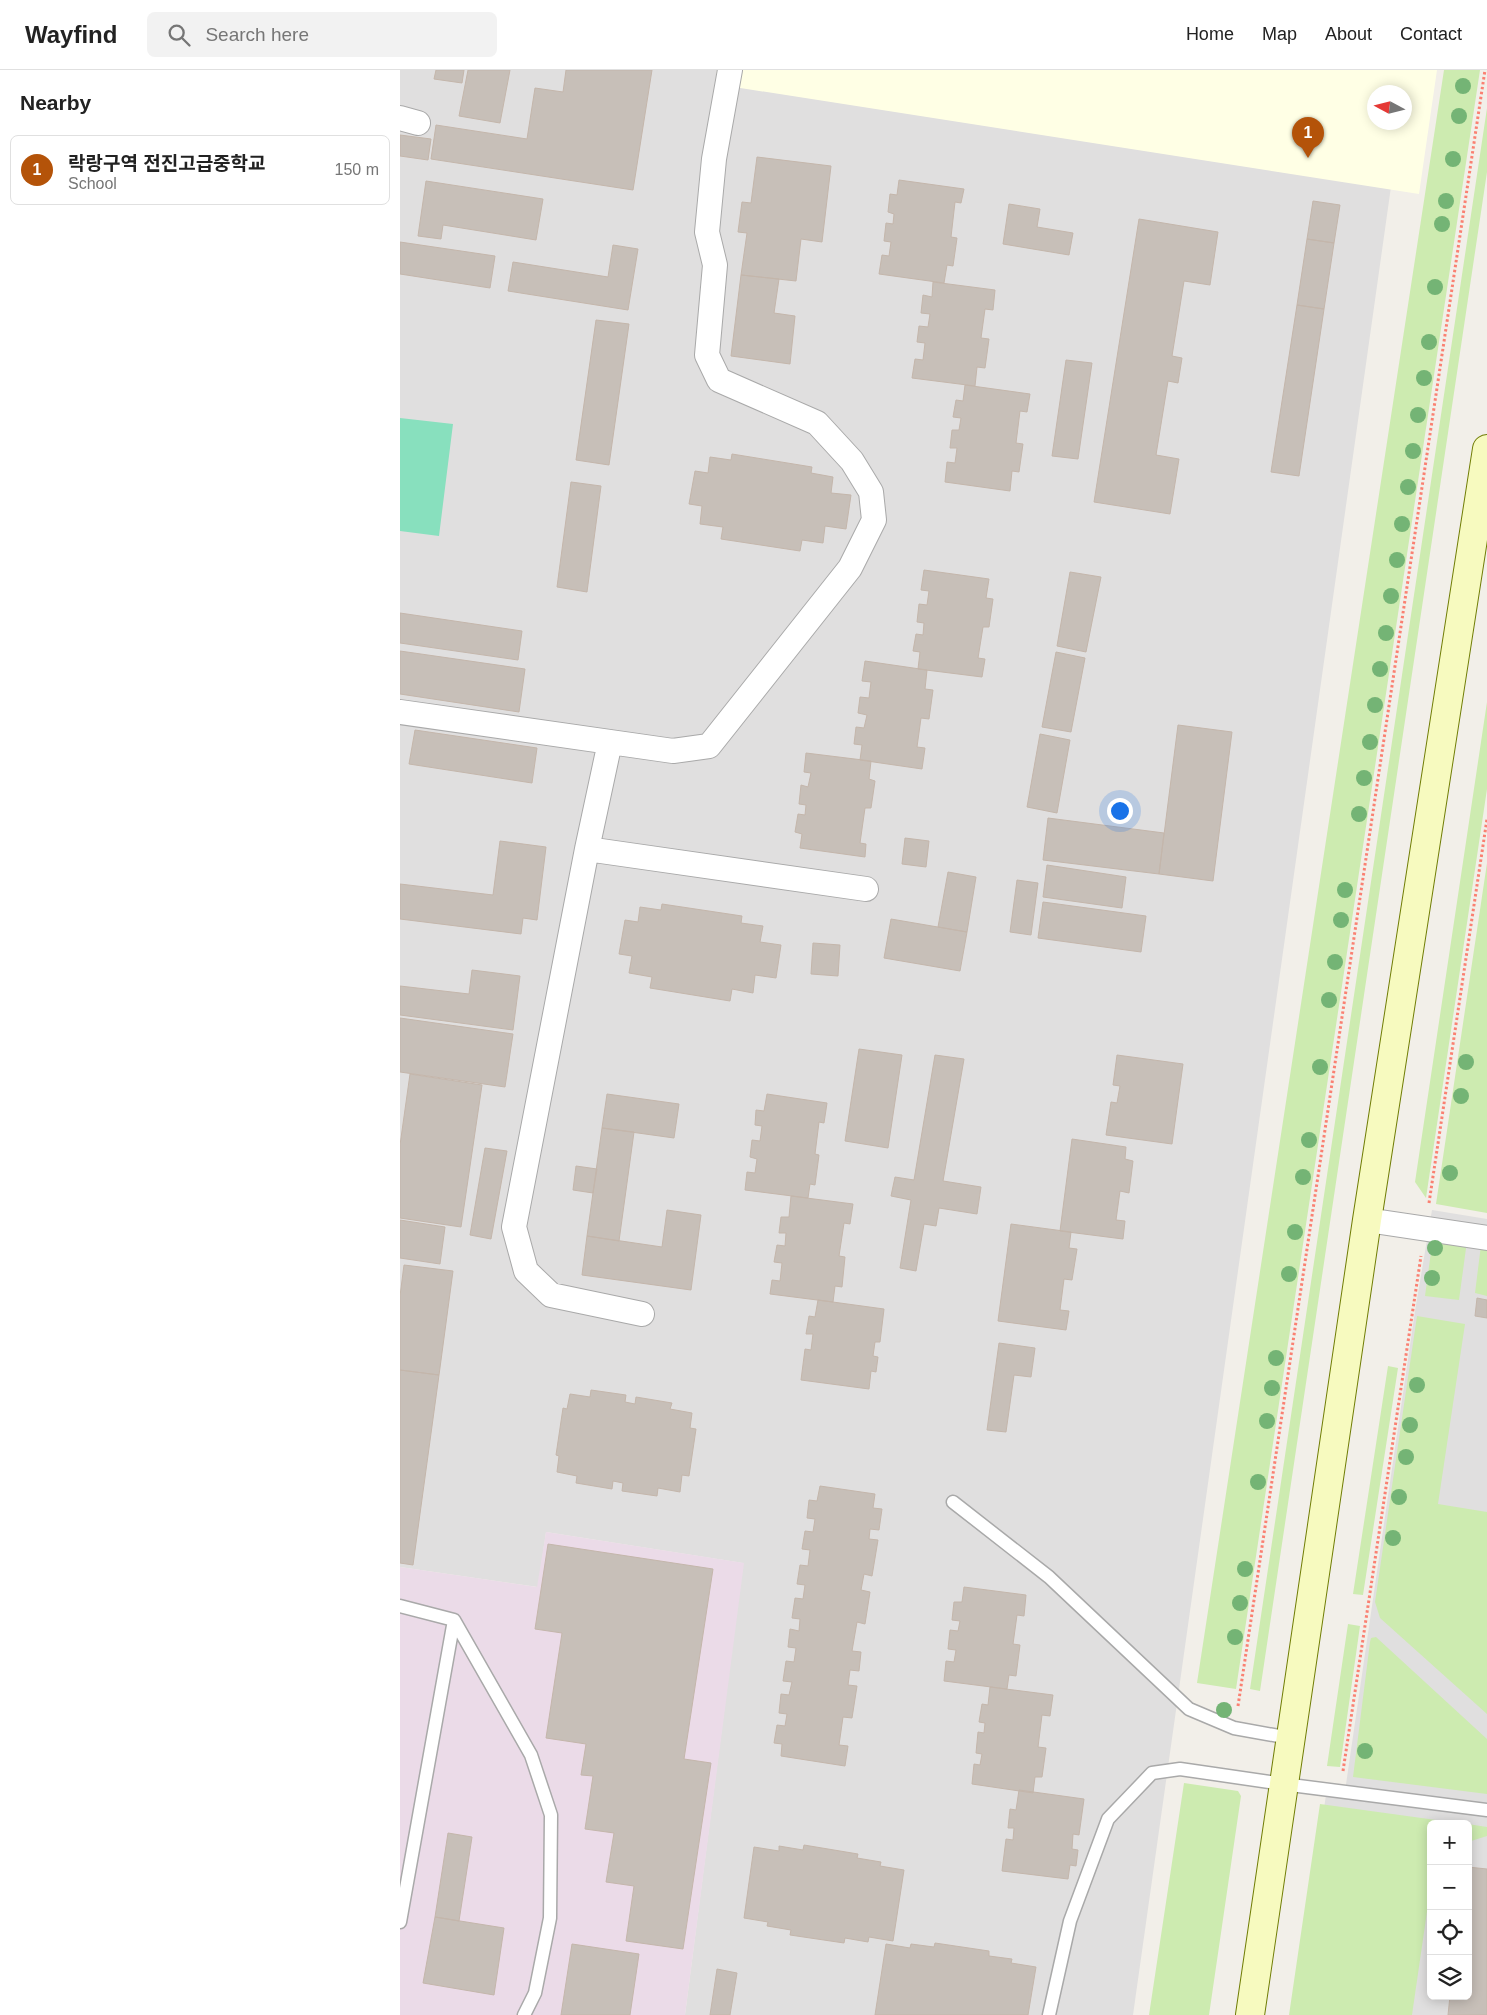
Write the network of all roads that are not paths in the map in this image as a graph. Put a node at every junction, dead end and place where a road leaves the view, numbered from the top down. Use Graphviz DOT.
graph roads {
  1 [pos="730,70"];
  2 [pos="1487,449"];
  3 [pos="400,712"];
  4 [pos="610,742"];
  5 [pos="587,849"];
  6 [pos="866,890"];
  7 [pos="1366,1220"];
  8 [pos="1487,1238"];
  9 [pos="642,1314"];
  10 [pos="953,1502"];
  11 [pos="400,1606"];
  12 [pos="454,1620"];
  13 [pos="1290,1738"];
  14 [pos="1284,1784"];
  15 [pos="1487,1810"];
  16 [pos="400,1922"];
  17 [pos="524,2015"];
  18 [pos="1049,2015"];
  19 [pos="1250,2015"];
  1 -- 4 [label="street"];
  2 -- 7 [label="main road"];
  3 -- 4 [label="street"];
  4 -- 5 [label="street"];
  5 -- 6 [label="street"];
  5 -- 9 [label="street"];
  7 -- 8 [label="street"];
  7 -- 13 [label="main road"];
  10 -- 13 [label="lane"];
  11 -- 12 [label="lane"];
  12 -- 16 [label="lane"];
  12 -- 17 [label="lane"];
  13 -- 14 [label="main road"];
  14 -- 15 [label="lane"];
  14 -- 18 [label="lane"];
  14 -- 19 [label="main road"];
}
